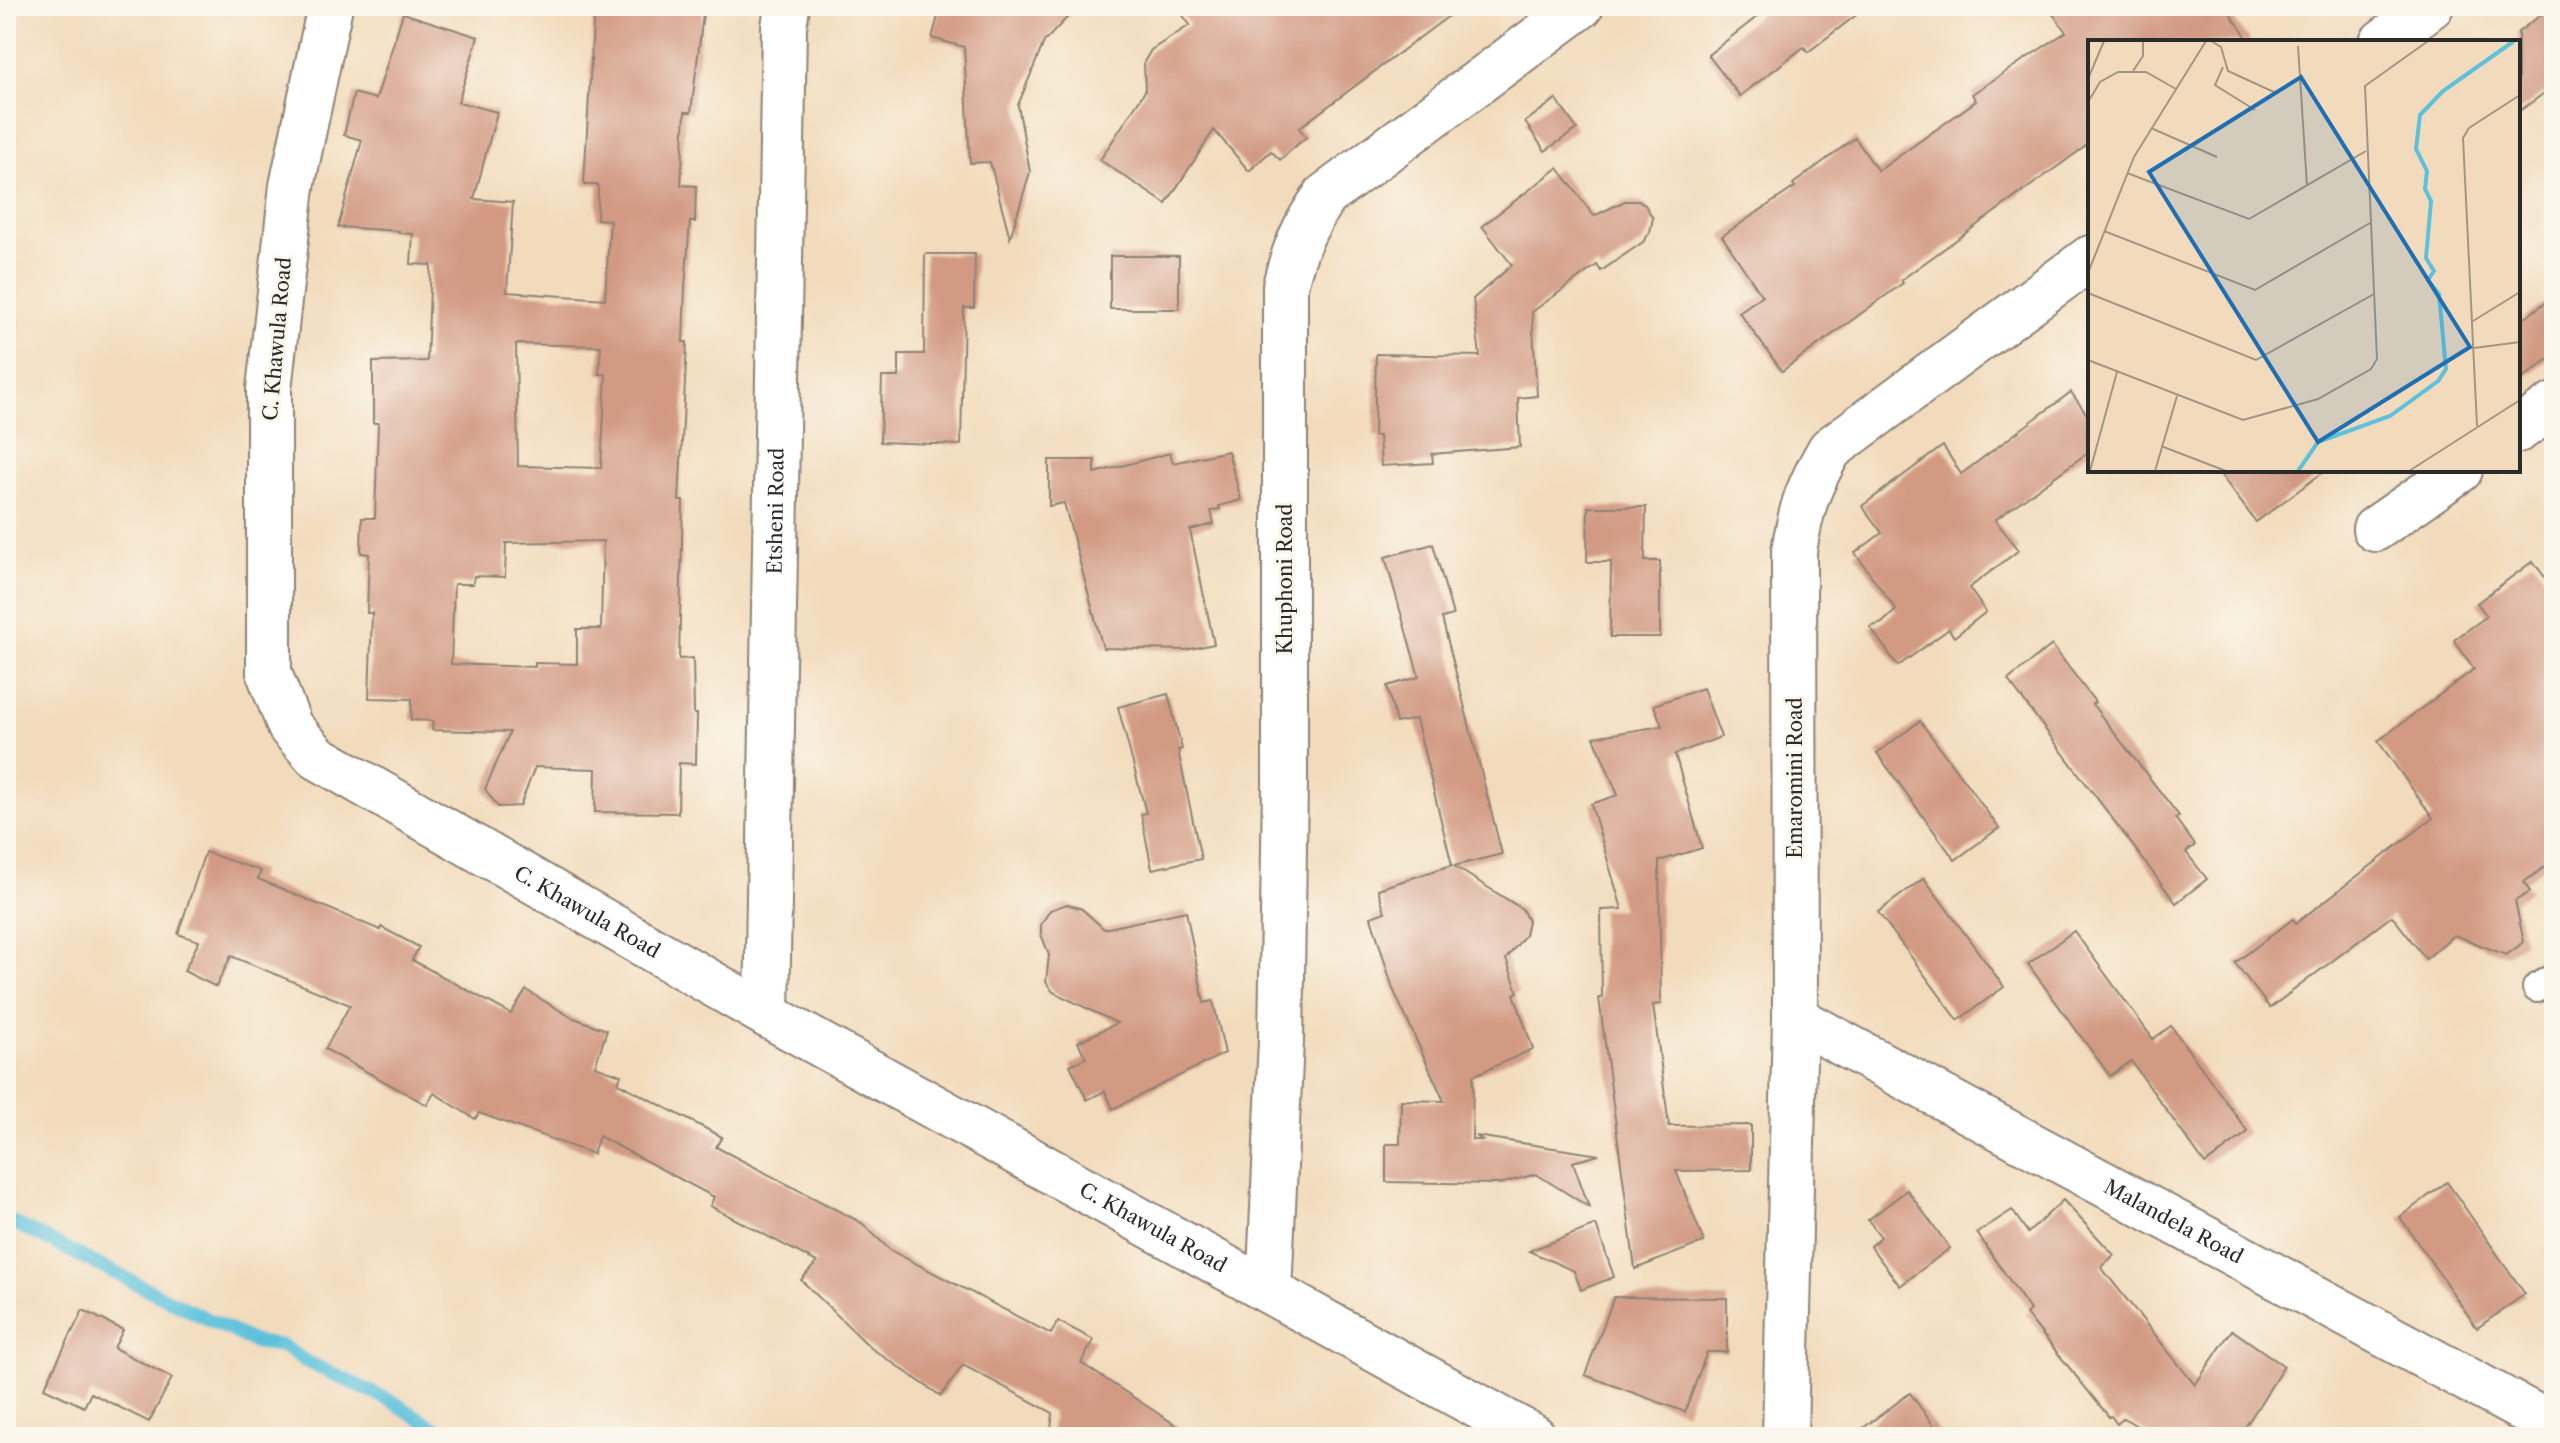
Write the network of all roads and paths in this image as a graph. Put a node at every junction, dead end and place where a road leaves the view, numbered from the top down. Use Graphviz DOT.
graph roads {
  1 [pos="330,6"];
  2 [pos="787,6"];
  3 [pos="1581,6"];
  4 [pos="2431,6"];
  5 [pos="2385,40"];
  6 [pos="2088,259"];
  7 [pos="2554,405"];
  8 [pos="2520,429"];
  9 [pos="2457,472"];
  10 [pos="2375,529"];
  11 [pos="767,1015"];
  12 [pos="1795,1018"];
  13 [pos="1269,1291"];
  14 [pos="2554,1426"];
  15 [pos="1534,1437"];
  16 [pos="1785,1437"];
  1 -- 11 [label="street, C. Khawula Road"];
  2 -- 11 [label="street, Etsheni Road"];
  3 -- 13 [label="street, Khuphoni Road"];
  4 -- 5 [label="street"];
  6 -- 12 [label="street, Emaromini Road"];
  7 -- 8 [label="street"];
  9 -- 10 [label="street"];
  11 -- 13 [label="street, C. Khawula Road"];
  12 -- 14 [label="street, Malandela Road"];
  12 -- 16 [label="street, Emaromini Road"];
  13 -- 15 [label="street, C. Khawula Road"];
}
